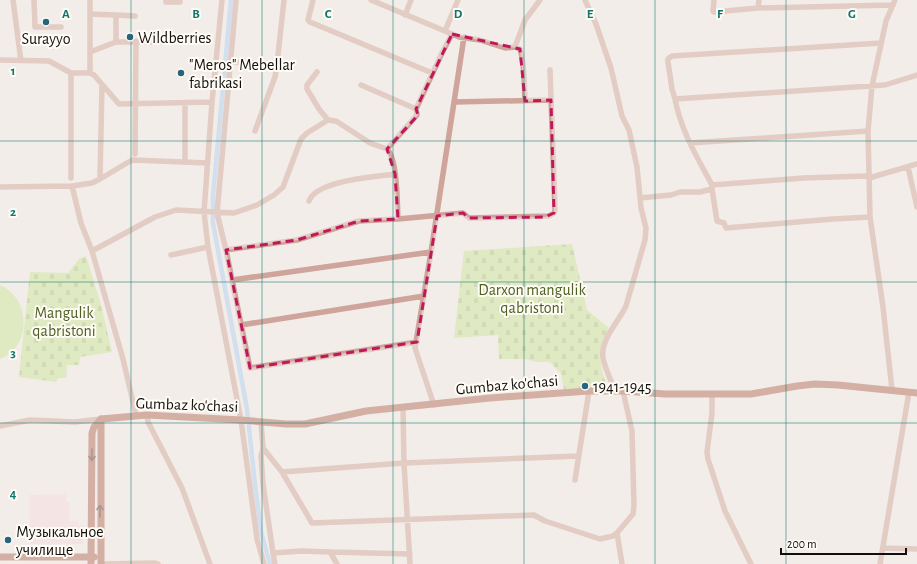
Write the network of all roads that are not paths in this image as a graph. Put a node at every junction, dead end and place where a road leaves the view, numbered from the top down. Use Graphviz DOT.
graph roads {
  1 [pos="13,0"];
  2 [pos="34,0"];
  3 [pos="90,0"];
  4 [pos="166,0"];
  5 [pos="222,0"];
  6 [pos="236,0"];
  7 [pos="284,0"];
  8 [pos="313,0"];
  9 [pos="371,0"];
  10 [pos="411,0"];
  11 [pos="458,0"];
  12 [pos="540,0"];
  13 [pos="585,0"];
  14 [pos="714,0"];
  15 [pos="759,0"];
  16 [pos="802,0"];
  17 [pos="180,2"];
  18 [pos="894,2"];
  19 [pos="853,3"];
  20 [pos="801,6"];
  21 [pos="758,8"];
  22 [pos="90,14"];
  23 [pos="116,15"];
  24 [pos="405,15"];
  25 [pos="135,16"];
  26 [pos="61,27"];
  27 [pos="445,31"];
  28 [pos="452,34"];
  29 [pos="464,37"];
  30 [pos="136,41"];
  31 [pos="116,42"];
  32 [pos="162,42"];
  33 [pos="881,43"];
  34 [pos="515,47"];
  35 [pos="90,52"];
  36 [pos="0,60"];
  37 [pos="21,61"];
  38 [pos="231,62"];
  39 [pos="278,64"];
  40 [pos="550,70"];
  41 [pos="317,72"];
  42 [pos="71,73"];
  43 [pos="90,73"];
  44 [pos="432,73"];
  45 [pos="917,75"];
  46 [pos="102,85"];
  47 [pos="361,85"];
  48 [pos="872,86"];
  49 [pos="675,99"];
  50 [pos="551,100"];
  51 [pos="525,101"];
  52 [pos="212,102"];
  53 [pos="454,102"];
  54 [pos="185,103"];
  55 [pos="136,104"];
  56 [pos="416,109"];
  57 [pos="328,120"];
  58 [pos="255,131"];
  59 [pos="868,131"];
  60 [pos="690,143"];
  61 [pos="387,149"];
  62 [pos="135,154"];
  63 [pos="185,162"];
  64 [pos="208,163"];
  65 [pos="917,164"];
  66 [pos="908,167"];
  67 [pos="395,174"];
  68 [pos="71,178"];
  69 [pos="869,178"];
  70 [pos="100,179"];
  71 [pos="72,186"];
  72 [pos="0,187"];
  73 [pos="712,187"];
  74 [pos="640,198"];
  75 [pos="309,201"];
  76 [pos="917,207"];
  77 [pos="205,212"];
  78 [pos="216,212"];
  79 [pos="437,216"];
  80 [pos="870,217"];
  81 [pos="398,219"];
  82 [pos="208,247"];
  83 [pos="226,250"];
  84 [pos="92,251"];
  85 [pos="431,252"];
  86 [pos="171,255"];
  87 [pos="232,280"];
  88 [pos="424,296"];
  89 [pos="242,325"];
  90 [pos="417,342"];
  91 [pos="623,390"];
  92 [pos="892,390"];
  93 [pos="589,391"];
  94 [pos="615,391"];
  95 [pos="909,392"];
  96 [pos="917,393"];
  97 [pos="712,394"];
  98 [pos="434,405"];
  99 [pos="403,406"];
  100 [pos="147,414"];
  101 [pos="136,415"];
  102 [pos="100,420"];
  103 [pos="241,420"];
  104 [pos="257,421"];
  105 [pos="0,426"];
  106 [pos="263,448"];
  107 [pos="579,456"];
  108 [pos="404,463"];
  109 [pos="282,472"];
  110 [pos="575,480"];
  111 [pos="407,520"];
  112 [pos="617,533"];
  113 [pos="883,548"];
  114 [pos="917,549"];
  115 [pos="330,552"];
  116 [pos="272,553"];
  117 [pos="410,554"];
  118 [pos="0,557"];
  119 [pos="91,560"];
  120 [pos="101,562"];
  121 [pos="158,564"];
  122 [pos="210,564"];
  123 [pos="264,564"];
  124 [pos="275,564"];
  125 [pos="337,564"];
  126 [pos="410,564"];
  127 [pos="622,564"];
  128 [pos="751,564"];
  129 [pos="880,564"];
  1 -- 37 [label="street"];
  2 -- 26 [label="street"];
  3 -- 22 [label="street"];
  4 -- 17 [label="street"];
  5 -- 52 [label="street"];
  6 -- 38 [label="street"];
  7 -- 39 [label="street"];
  8 -- 44 [label="street"];
  9 -- 24 [label="street"];
  10 -- 24 [label="street"];
  11 -- 27 [label="street"];
  12 -- 34 [label="street"];
  13 -- 74 [label="street"];
  14 -- 21 [label="street"];
  15 -- 21 [label="street"];
  16 -- 20 [label="street"];
  18 -- 19 [label="street"];
  18 -- 33 [label="street"];
  19 -- 20 [label="street"];
  20 -- 21 [label="street"];
  22 -- 23 [label="street"];
  22 -- 35 [label="street"];
  23 -- 25 [label="street"];
  23 -- 31 [label="street"];
  24 -- 27 [label="street"];
  27 -- 28 [label="street"];
  28 -- 29 [label="street"];
  28 -- 44 [label="street"];
  29 -- 34 [label="street"];
  29 -- 53 [label="street"];
  30 -- 31 [label="street"];
  30 -- 32 [label="street"];
  30 -- 55 [label="street"];
  31 -- 35 [label="street"];
  33 -- 48 [label="street"];
  33 -- 49 [label="street"];
  34 -- 51 [label="street"];
  35 -- 43 [label="street"];
  36 -- 37 [label="street"];
  37 -- 42 [label="street"];
  38 -- 39 [label="street"];
  38 -- 78 [label="street"];
  39 -- 58 [label="street"];
  40 -- 50 [label="street"];
  41 -- 57 [label="street"];
  42 -- 43 [label="street"];
  42 -- 68 [label="street"];
  43 -- 46 [label="street"];
  44 -- 56 [label="street"];
  45 -- 48 [label="street"];
  46 -- 55 [label="street"];
  46 -- 70 [label="street"];
  47 -- 56 [label="street"];
  48 -- 49 [label="street"];
  48 -- 59 [label="street"];
  49 -- 60 [label="street"];
  50 -- 51 [label="street"];
  50 -- 79 [label="street"];
  51 -- 53 [label="street"];
  52 -- 54 [label="street"];
  52 -- 64 [label="street"];
  53 -- 79 [label="street"];
  54 -- 55 [label="street"];
  54 -- 63 [label="street"];
  55 -- 62 [label="street"];
  56 -- 61 [label="street"];
  57 -- 61 [label="street"];
  57 -- 78 [label="street"];
  59 -- 60 [label="street"];
  59 -- 69 [label="street"];
  60 -- 73 [label="street"];
  61 -- 67 [label="street"];
  63 -- 64 [label="street"];
  63 -- 70 [label="street"];
  64 -- 77 [label="street"];
  65 -- 66 [label="street"];
  66 -- 69 [label="street"];
  66 -- 76 [label="street"];
  67 -- 75 [label="street"];
  67 -- 81 [label="street"];
  69 -- 73 [label="street"];
  69 -- 80 [label="street"];
  70 -- 71 [label="street"];
  71 -- 72 [label="street"];
  71 -- 84 [label="street"];
  73 -- 74 [label="street"];
  73 -- 80 [label="street"];
  74 -- 94 [label="street"];
  77 -- 78 [label="street"];
  77 -- 82 [label="street"];
  77 -- 84 [label="street"];
  78 -- 83 [label="street"];
  79 -- 81 [label="street"];
  79 -- 85 [label="street"];
  80 -- 92 [label="street"];
  81 -- 83 [label="street"];
  82 -- 86 [label="street"];
  82 -- 103 [label="street"];
  83 -- 87 [label="street"];
  84 -- 101 [label="street"];
  85 -- 87 [label="street"];
  85 -- 88 [label="street"];
  87 -- 89 [label="street"];
  88 -- 89 [label="street"];
  88 -- 90 [label="street"];
  89 -- 90 [label="street"];
  90 -- 98 [label="street"];
  91 -- 94 [label="main road, Gumbaz ko'chasi"];
  91 -- 97 [label="main road, Gumbaz ko'chasi"];
  91 -- 112 [label="street"];
  92 -- 95 [label="main road, Gumbaz ko'chasi"];
  92 -- 97 [label="main road, Gumbaz ko'chasi"];
  93 -- 94 [label="main road, Gumbaz ko'chasi"];
  93 -- 98 [label="main road, Gumbaz ko'chasi"];
  93 -- 107 [label="street"];
  95 -- 96 [label="main road, Gumbaz ko'chasi"];
  95 -- 113 [label="street"];
  97 -- 128 [label="street"];
  98 -- 99 [label="main road, Gumbaz ko'chasi"];
  99 -- 104 [label="main road, Gumbaz ko'chasi"];
  99 -- 108 [label="street"];
  100 -- 101 [label="main road, Gumbaz ko'chasi"];
  100 -- 103 [label="main road, Gumbaz ko'chasi"];
  100 -- 122 [label="street"];
  101 -- 102 [label="main road, Gumbaz ko'chasi"];
  102 -- 105 [label="street"];
  102 -- 119 [label="main road, one-way"];
  120 -- 102 [label="main road, one-way"];
  103 -- 104 [label="main road, Gumbaz ko'chasi"];
  103 -- 123 [label="street"];
  104 -- 106 [label="street"];
  106 -- 109 [label="street"];
  106 -- 116 [label="street"];
  107 -- 108 [label="street"];
  107 -- 110 [label="street"];
  108 -- 109 [label="street"];
  108 -- 111 [label="street"];
  109 -- 111 [label="street"];
  111 -- 112 [label="street"];
  111 -- 117 [label="street"];
  112 -- 127 [label="street"];
  113 -- 114 [label="street"];
  113 -- 129 [label="street"];
  115 -- 116 [label="street"];
  115 -- 117 [label="street"];
  115 -- 125 [label="street"];
  116 -- 124 [label="street"];
  117 -- 126 [label="street"];
  118 -- 119 [label="main road"];
  119 -- 120 [label="main road"];
  120 -- 121 [label="street"];
}
